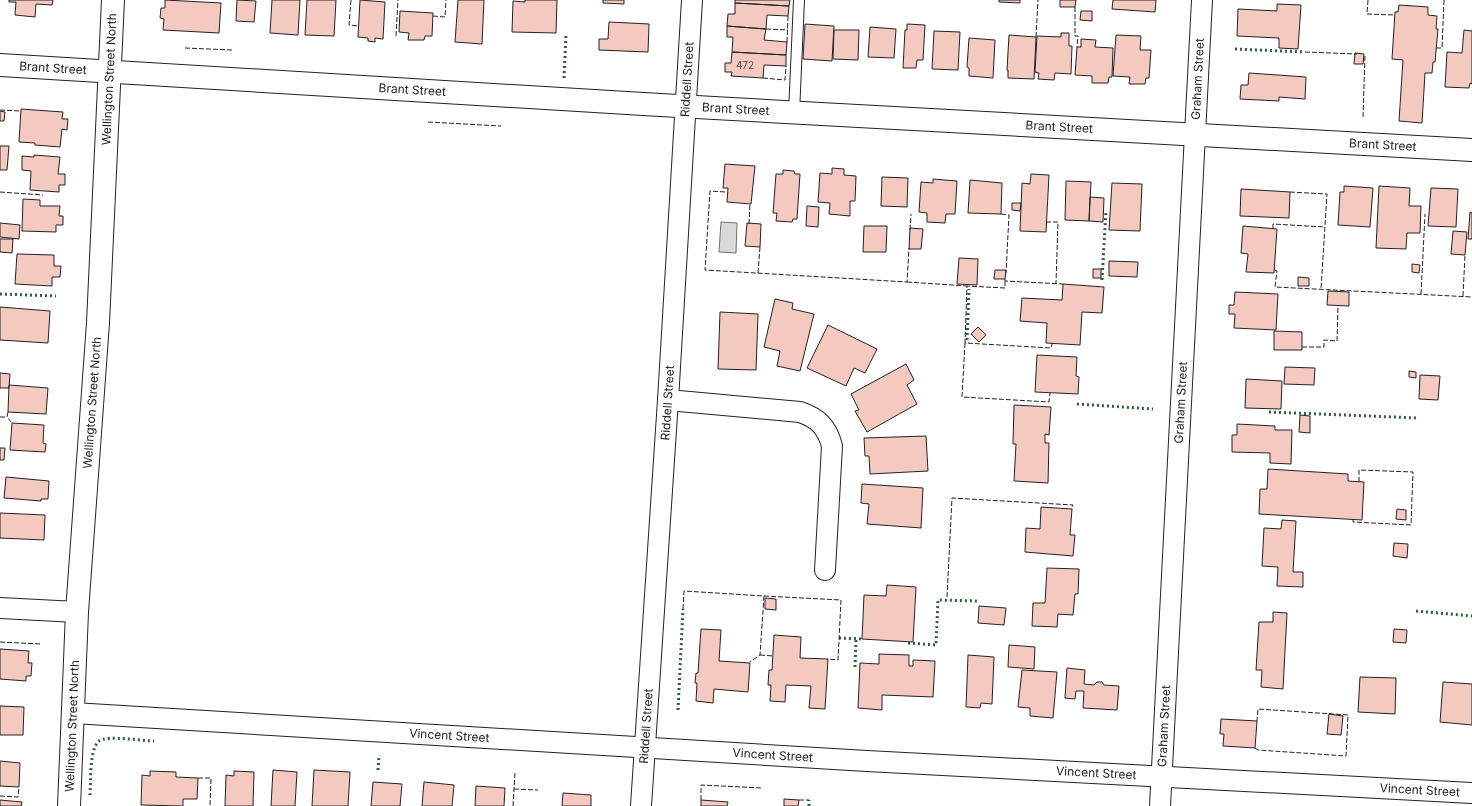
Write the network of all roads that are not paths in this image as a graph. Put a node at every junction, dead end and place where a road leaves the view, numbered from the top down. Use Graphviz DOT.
graph roads {
  1 [pos="113,0"];
  2 [pos="692,0"];
  3 [pos="799,0"];
  4 [pos="1202,0"];
  5 [pos="0,65"];
  6 [pos="109,71"];
  7 [pos="685,106"];
  8 [pos="794,113"];
  9 [pos="1194,135"];
  10 [pos="1472,150"];
  11 [pos="668,400"];
  12 [pos="825,570"];
  13 [pos="0,608"];
  14 [pos="78,612"];
  15 [pos="73,713"];
  16 [pos="644,748"];
  17 [pos="1161,777"];
  18 [pos="1472,793"];
  19 [pos="69,806"];
  20 [pos="641,806"];
  21 [pos="1160,806"];
  1 -- 6 [label="street, Wellington Street North"];
  2 -- 7 [label="street, Riddell Street"];
  3 -- 8 [label="lane"];
  4 -- 9 [label="street, Graham Street"];
  5 -- 6 [label="street, Brant Street"];
  6 -- 7 [label="street, Brant Street"];
  6 -- 14 [label="street, Wellington Street North"];
  7 -- 8 [label="street, Brant Street"];
  7 -- 11 [label="street, Riddell Street"];
  8 -- 9 [label="street, Brant Street"];
  9 -- 10 [label="street, Brant Street"];
  9 -- 17 [label="street, Graham Street"];
  11 -- 12 [label="street"];
  11 -- 16 [label="street, Riddell Street"];
  13 -- 14 [label="street"];
  14 -- 15 [label="street, Wellington Street North"];
  15 -- 16 [label="street, Vincent Street"];
  15 -- 19 [label="street, Wellington Street North"];
  16 -- 17 [label="street, Vincent Street"];
  16 -- 20 [label="street, Riddell Street"];
  17 -- 18 [label="street, Vincent Street"];
  17 -- 21 [label="street, Graham Street"];
}
